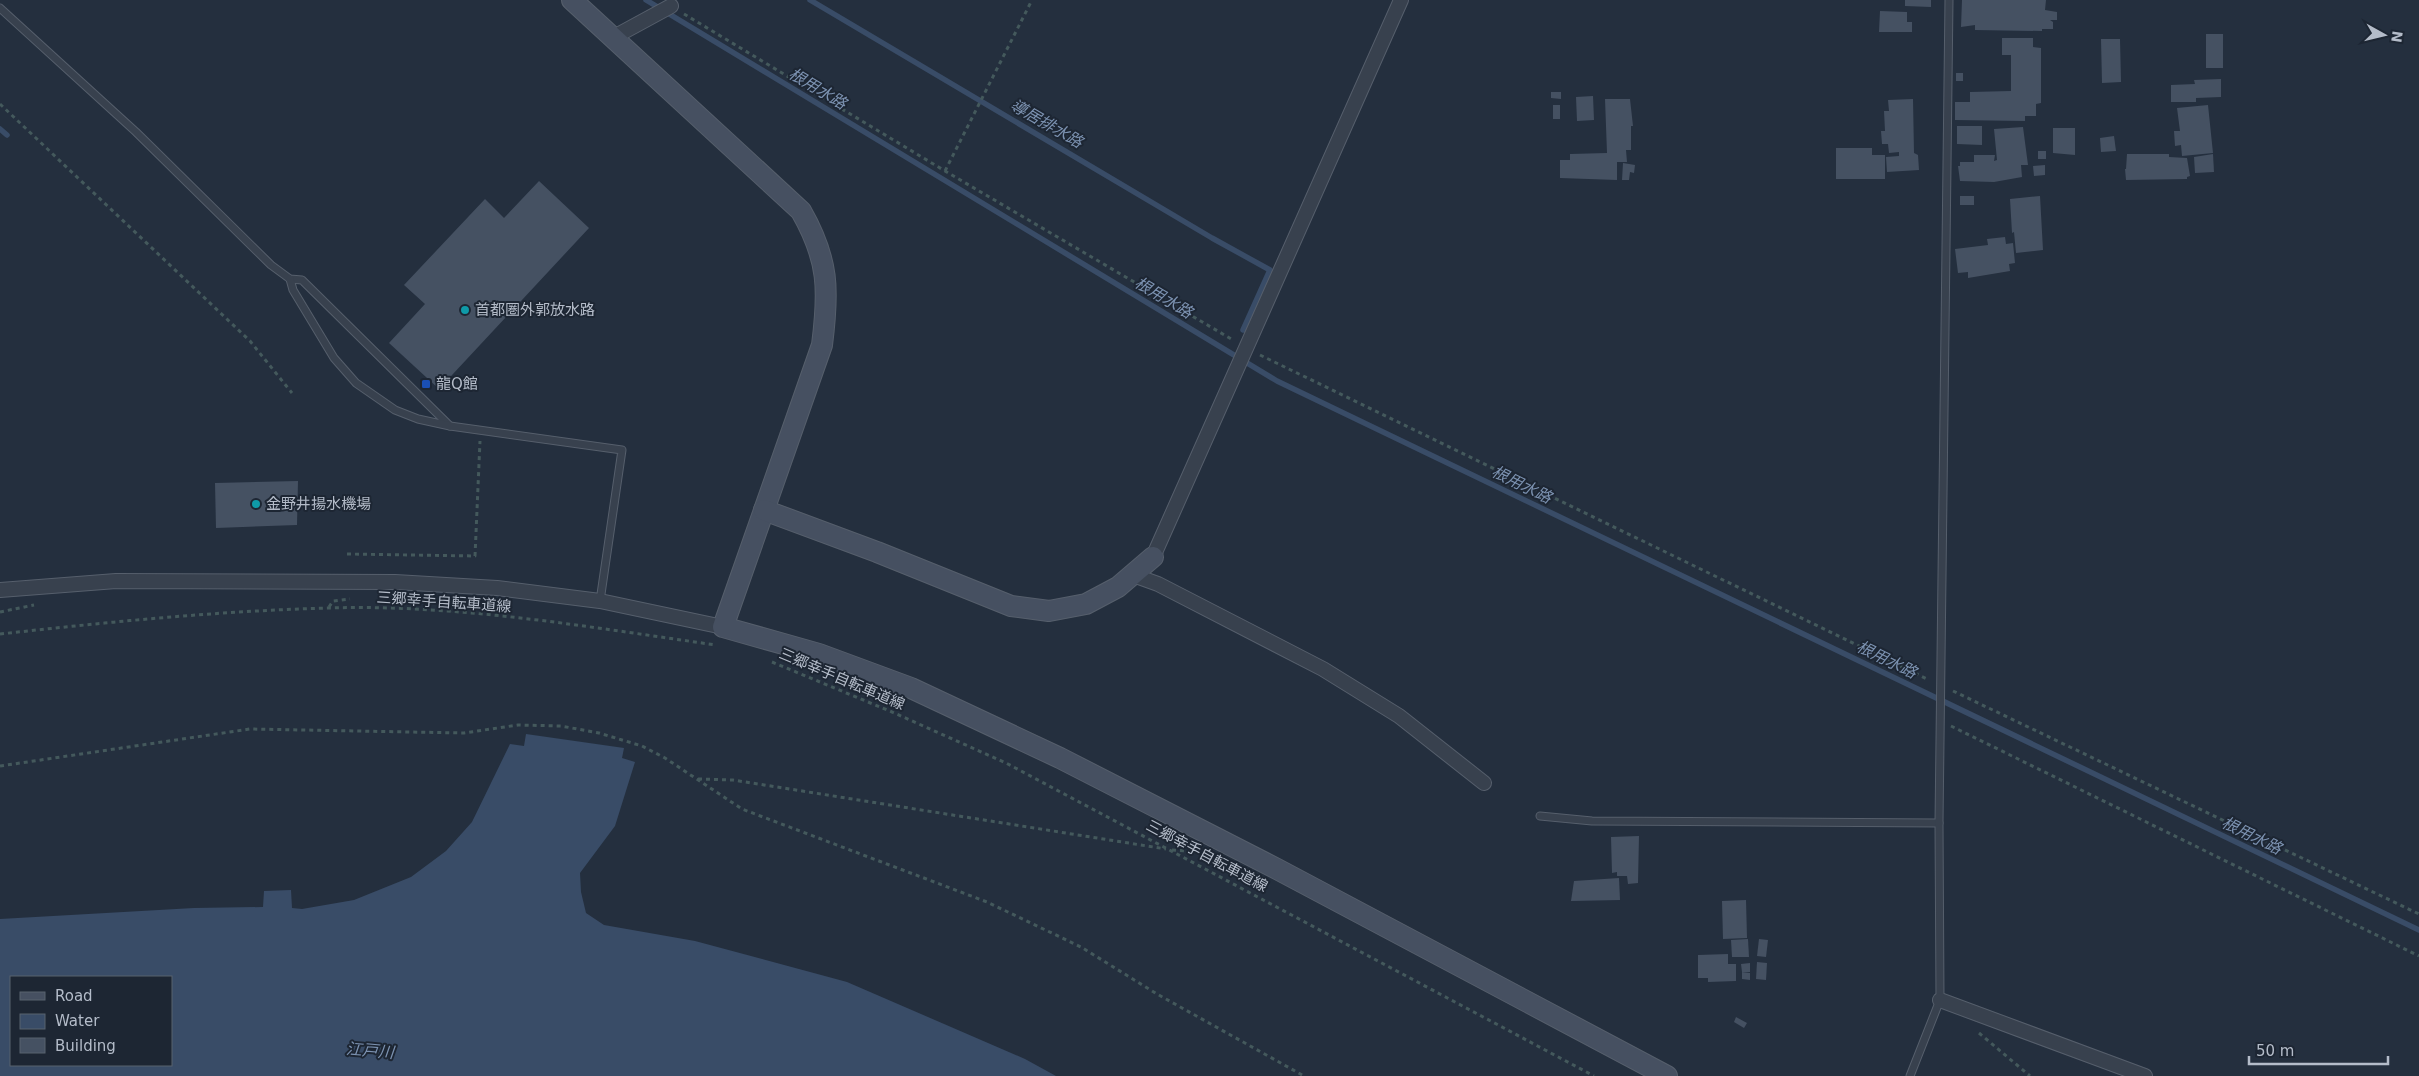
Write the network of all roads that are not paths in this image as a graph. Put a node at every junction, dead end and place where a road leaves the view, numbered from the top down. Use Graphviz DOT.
graph roads {
  1 [pos="572,0"];
  2 [pos="1401,0"];
  3 [pos="1949,0"];
  4 [pos="672,6"];
  5 [pos="0,8"];
  6 [pos="614,37"];
  7 [pos="290,279"];
  8 [pos="450,426"];
  9 [pos="764,510"];
  10 [pos="1154,557"];
  11 [pos="1133,575"];
  12 [pos="0,590"];
  13 [pos="600,601"];
  14 [pos="720,636"];
  15 [pos="1484,783"];
  16 [pos="1540,816"];
  17 [pos="1940,823"];
  18 [pos="1940,1000"];
  19 [pos="1667,1076"];
  20 [pos="1910,1076"];
  21 [pos="2145,1076"];
  1 -- 6 [label="street"];
  2 -- 10 [label="street"];
  3 -- 17 [label="lane"];
  4 -- 6 [label="street"];
  5 -- 7 [label="lane"];
  6 -- 9 [label="street"];
  7 -- 8 [label="lane"];
  7 -- 8 [label="lane"];
  8 -- 13 [label="lane"];
  9 -- 11 [label="street"];
  9 -- 14 [label="street"];
  10 -- 11 [label="street"];
  11 -- 15 [label="street"];
  12 -- 13 [label="street"];
  13 -- 14 [label="street"];
  14 -- 19 [label="street"];
  16 -- 17 [label="lane"];
  17 -- 18 [label="lane"];
  18 -- 20 [label="lane"];
  18 -- 21 [label="street"];
}
